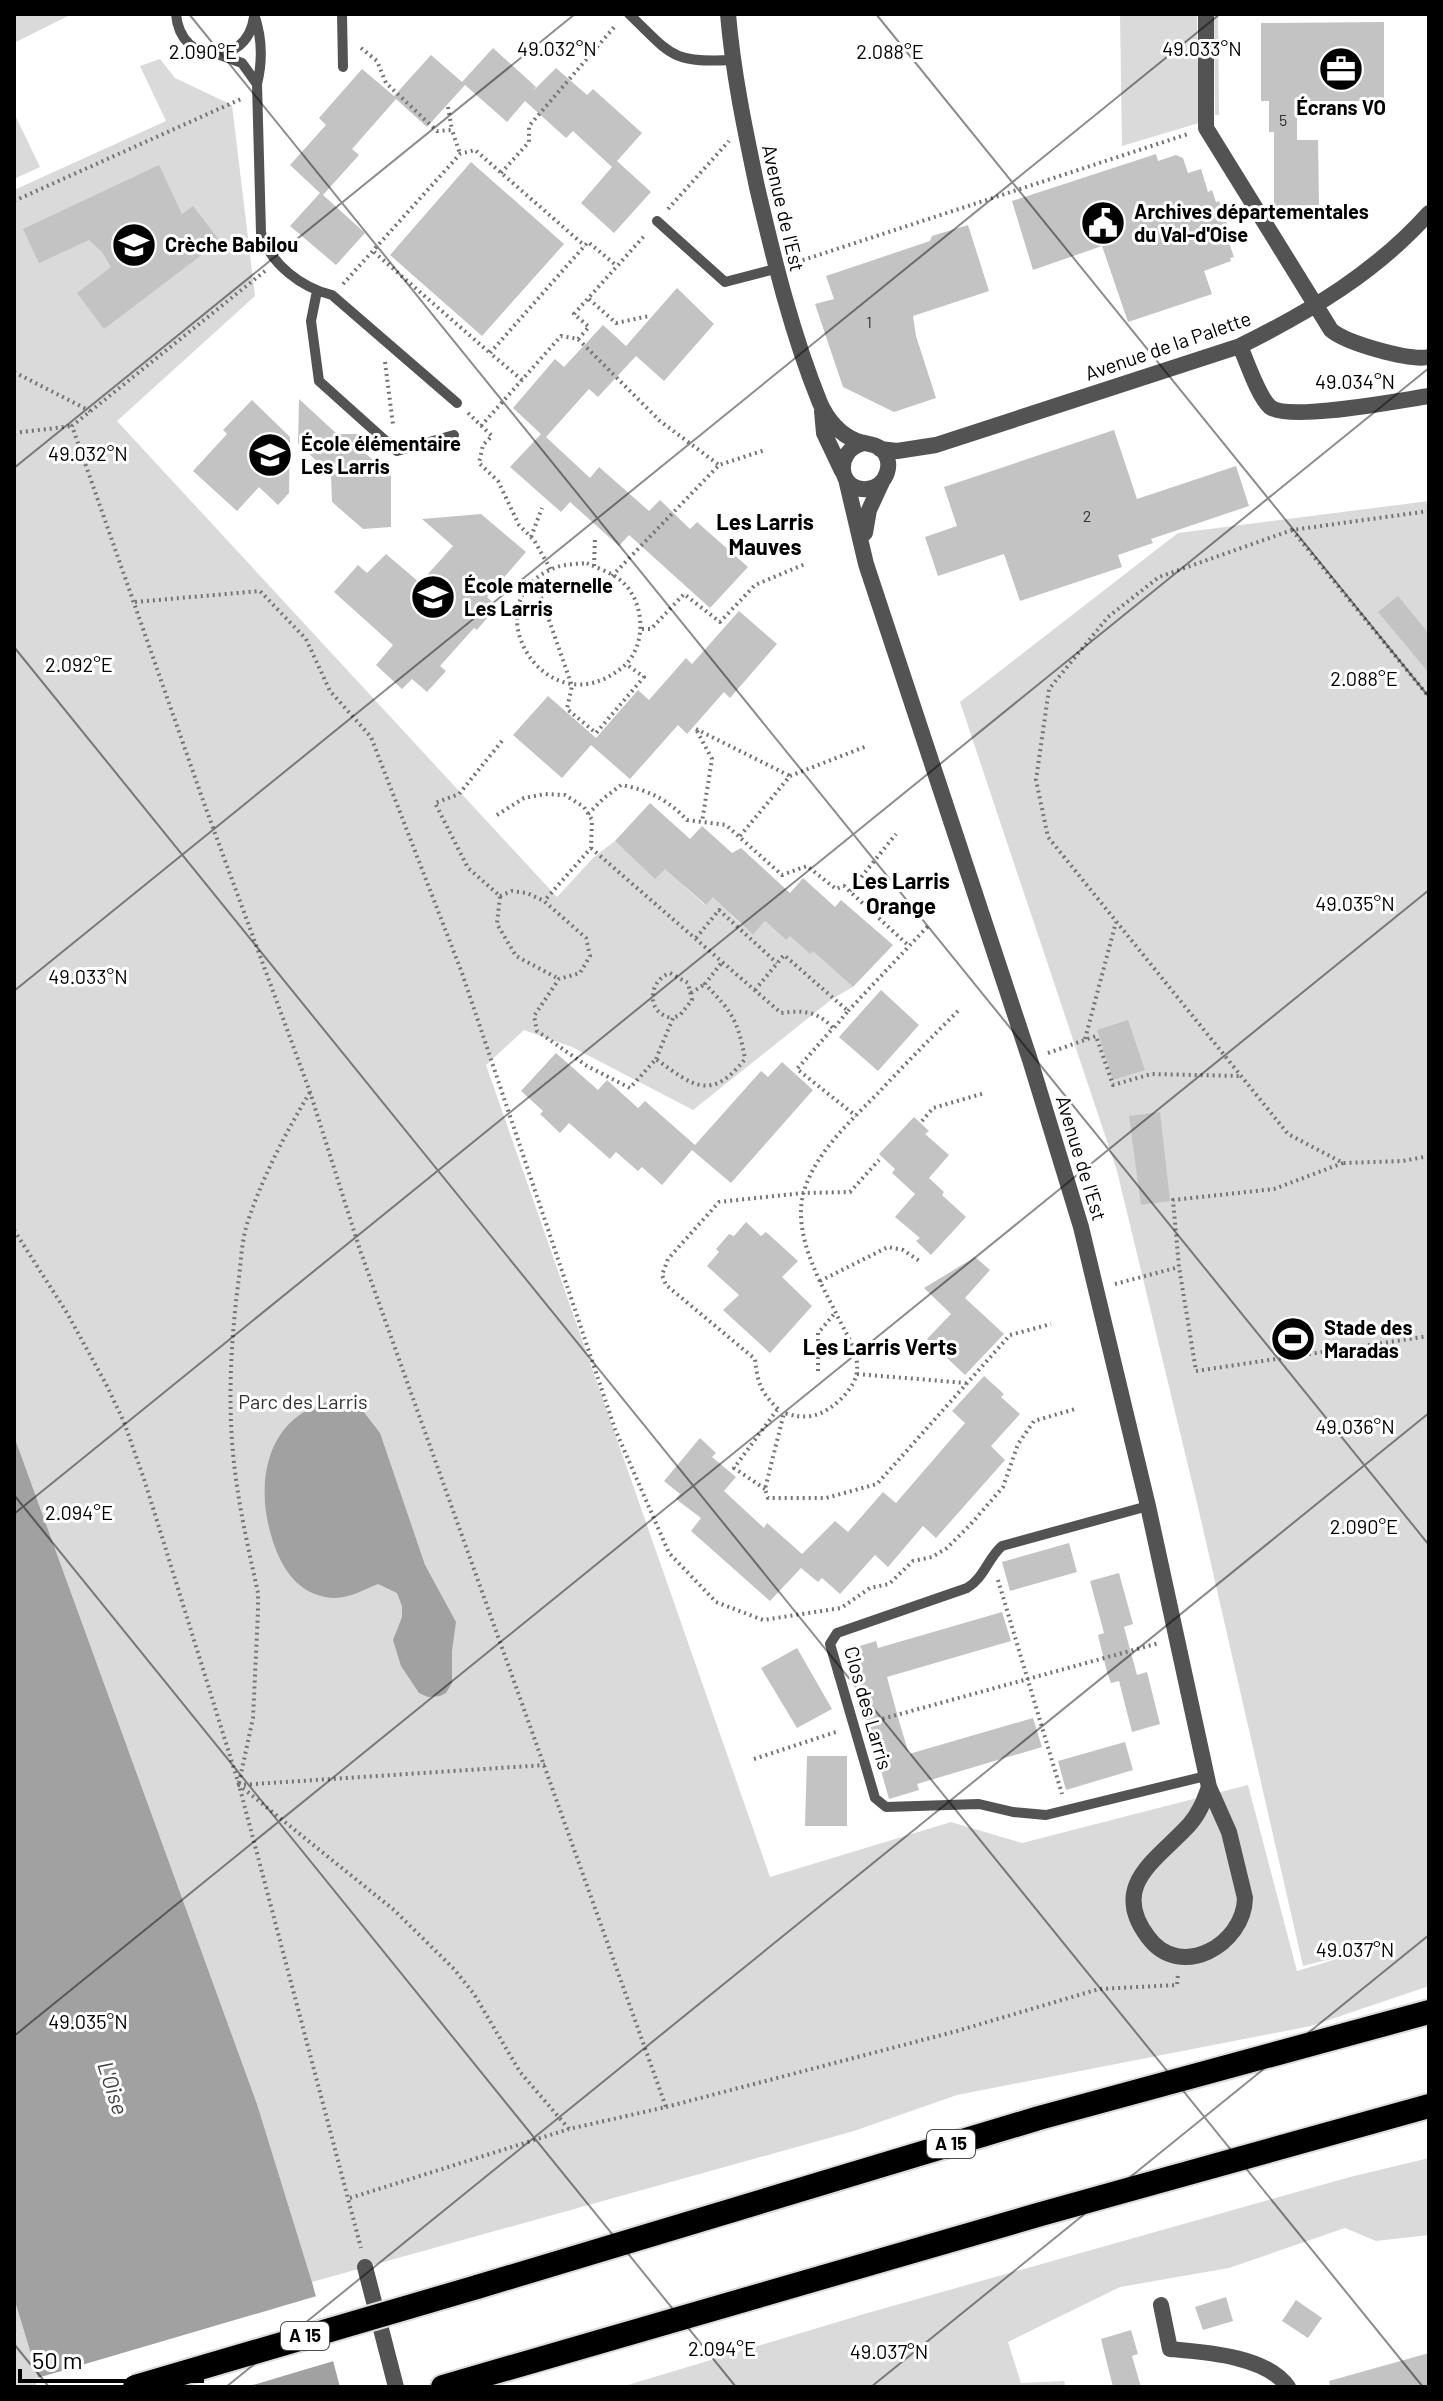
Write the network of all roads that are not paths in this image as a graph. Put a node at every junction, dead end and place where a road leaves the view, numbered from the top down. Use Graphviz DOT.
graph roads {
  1 [pos="176,14"];
  2 [pos="254,14"];
  3 [pos="342,14"];
  4 [pos="629,14"];
  5 [pos="728,14"];
  6 [pos="1206,14"];
  7 [pos="218,54"];
  8 [pos="732,60"];
  9 [pos="343,67"];
  10 [pos="258,88"];
  11 [pos="1429,213"];
  12 [pos="657,221"];
  13 [pos="775,269"];
  14 [pos="317,291"];
  15 [pos="1316,306"];
  16 [pos="1240,346"];
  17 [pos="1429,357"];
  18 [pos="1429,396"];
  19 [pos="457,403"];
  20 [pos="821,405"];
  21 [pos="454,435"];
  22 [pos="936,445"];
  23 [pos="872,446"];
  24 [pos="844,476"];
  25 [pos="884,478"];
  26 [pos="865,555"];
  27 [pos="1148,1506"];
  28 [pos="1208,1781"];
  29 [pos="1429,2012"];
  30 [pos="1429,2106"];
  31 [pos="365,2267"];
  32 [pos="1161,2305"];
  33 [pos="135,2387"];
  34 [pos="396,2387"];
  35 [pos="443,2387"];
  36 [pos="1288,2387"];
  1 -- 7 [label="lane"];
  2 -- 7 [label="lane"];
  2 -- 10 [label="lane"];
  3 -- 9 [label="lane"];
  4 -- 8 [label="lane"];
  5 -- 8 [label="street, Avenue de l'Est"];
  6 -- 15 [label="street"];
  7 -- 10 [label="lane"];
  8 -- 13 [label="street, Avenue de l'Est"];
  10 -- 14 [label="lane"];
  11 -- 15 [label="street, Avenue de la Palette"];
  12 -- 13 [label="lane"];
  13 -- 20 [label="street, Avenue de l'Est"];
  14 -- 19 [label="lane"];
  14 -- 21 [label="lane"];
  15 -- 16 [label="street, Avenue de la Palette"];
  15 -- 17 [label="street"];
  16 -- 18 [label="street"];
  16 -- 22 [label="street, Avenue de la Palette"];
  20 -- 23 [label="street, Avenue de l'Est"];
  20 -- 24 [label="street, Avenue de l'Est"];
  22 -- 23 [label="street, Avenue de la Palette"];
  22 -- 25 [label="street, Avenue de la Palette"];
  23 -- 24 [label="street"];
  23 -- 25 [label="street"];
  24 -- 25 [label="street"];
  24 -- 26 [label="street, Avenue de l'Est"];
  25 -- 26 [label="street, Avenue de l'Est"];
  26 -- 27 [label="street, Avenue de l'Est"];
  27 -- 28 [label="street, Avenue de l'Est"];
  27 -- 28 [label="lane, Clos des Larris"];
  28 -- 28 [label="street, Avenue de l'Est"];
  29 -- 33 [label="highway, A 15, bridge"];
  30 -- 35 [label="highway"];
  31 -- 34 [label="street"];
  32 -- 36 [label="street"];
}
